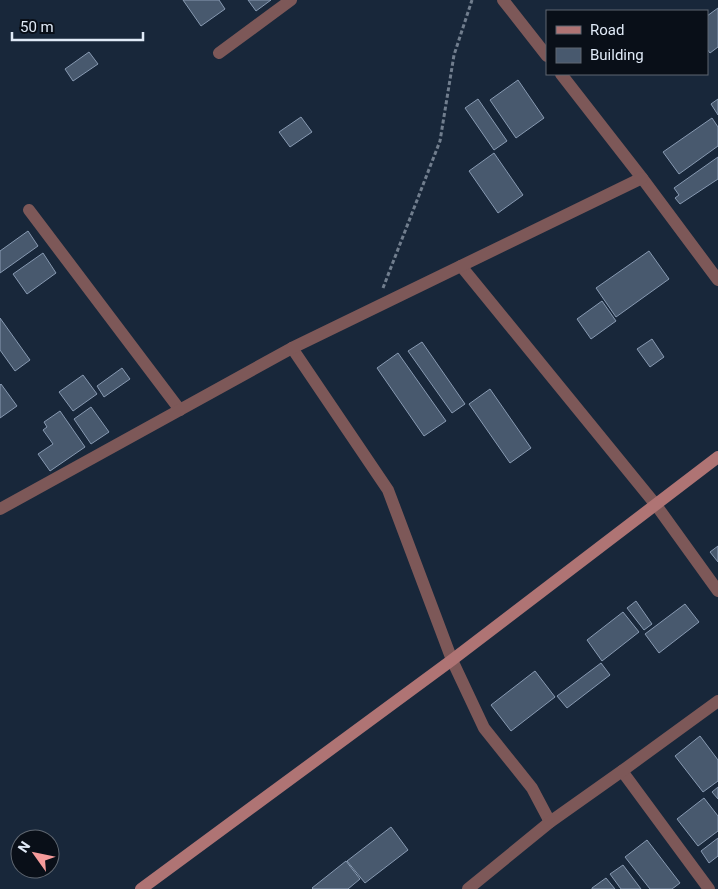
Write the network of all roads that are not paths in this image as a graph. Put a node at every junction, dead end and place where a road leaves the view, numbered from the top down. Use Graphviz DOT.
graph roads {
  1 [pos="291,0"];
  2 [pos="503,0"];
  3 [pos="220,53"];
  4 [pos="546,55"];
  5 [pos="562,75"];
  6 [pos="642,178"];
  7 [pos="29,210"];
  8 [pos="460,266"];
  9 [pos="718,280"];
  10 [pos="292,348"];
  11 [pos="180,410"];
  12 [pos="718,457"];
  13 [pos="656,505"];
  14 [pos="1,507"];
  15 [pos="718,591"];
  16 [pos="452,660"];
  17 [pos="718,702"];
  18 [pos="622,771"];
  19 [pos="550,822"];
  20 [pos="141,889"];
  21 [pos="468,889"];
  22 [pos="709,889"];
  1 -- 3 [label="street"];
  2 -- 4 [label="street"];
  5 -- 6 [label="street"];
  6 -- 8 [label="street"];
  6 -- 9 [label="street"];
  7 -- 11 [label="street"];
  8 -- 10 [label="street"];
  8 -- 13 [label="street"];
  10 -- 11 [label="street"];
  10 -- 16 [label="street"];
  11 -- 14 [label="street"];
  12 -- 13 [label="street"];
  13 -- 15 [label="street"];
  13 -- 16 [label="street"];
  16 -- 19 [label="street"];
  16 -- 20 [label="street"];
  17 -- 18 [label="street"];
  18 -- 19 [label="street"];
  18 -- 22 [label="street"];
  19 -- 21 [label="street"];
}
